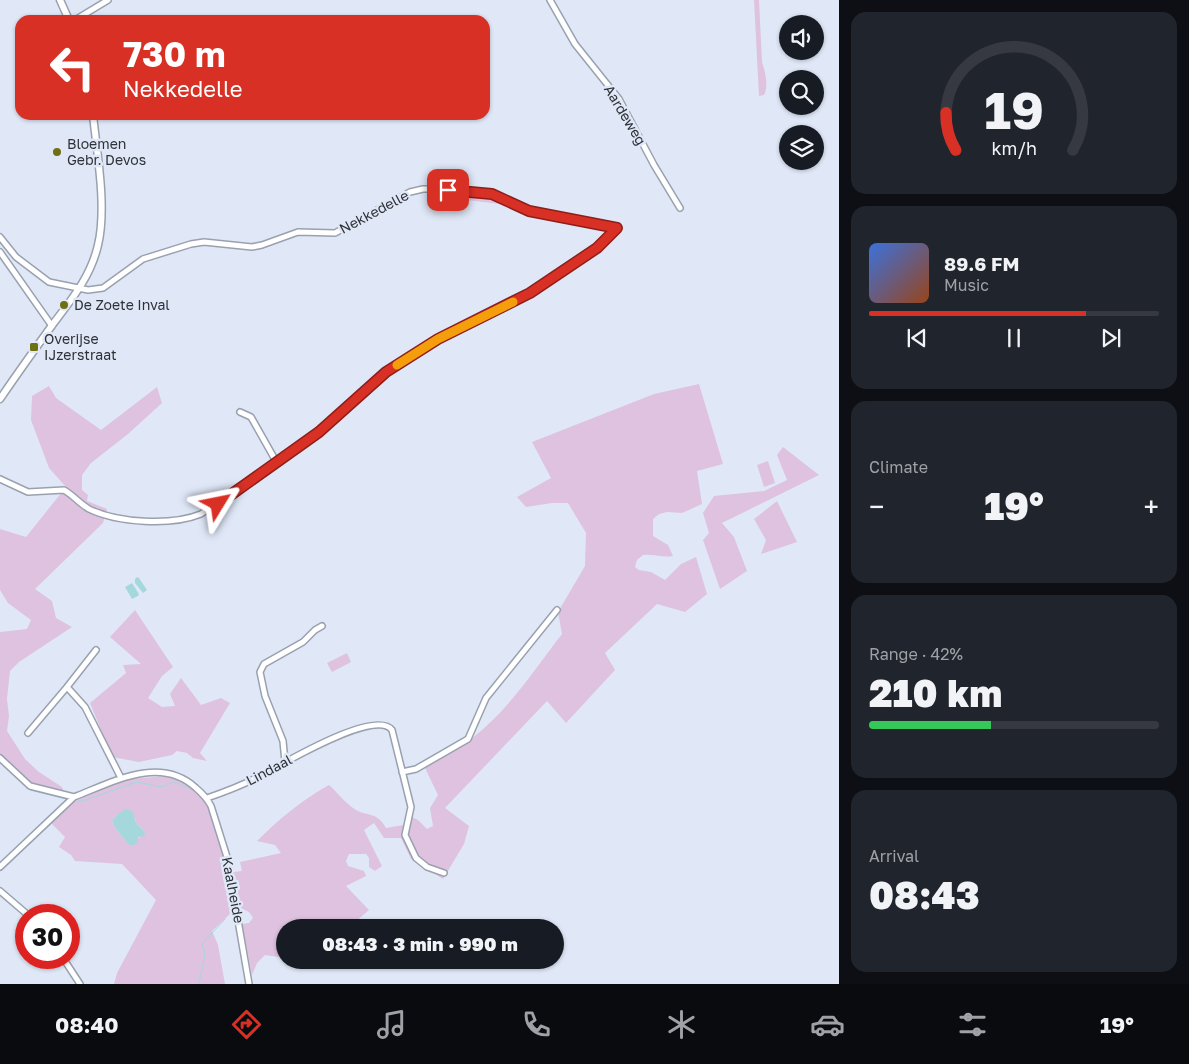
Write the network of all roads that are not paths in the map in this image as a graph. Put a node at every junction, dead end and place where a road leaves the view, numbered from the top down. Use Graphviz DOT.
graph roads {
  1 [pos="60,0"];
  2 [pos="108,0"];
  3 [pos="550,0"];
  4 [pos="67,15"];
  5 [pos="84,15"];
  6 [pos="93,120"];
  7 [pos="680,208"];
  8 [pos="0,237"];
  9 [pos="0,252"];
  10 [pos="80,289"];
  11 [pos="52,326"];
  12 [pos="0,399"];
  13 [pos="240,412"];
  14 [pos="277,462"];
  15 [pos="0,479"];
  16 [pos="556,610"];
  17 [pos="322,626"];
  18 [pos="96,650"];
  19 [pos="67,687"];
  20 [pos="28,733"];
  21 [pos="0,758"];
  22 [pos="285,762"];
  23 [pos="402,772"];
  24 [pos="121,778"];
  25 [pos="74,797"];
  26 [pos="207,798"];
  27 [pos="0,867"];
  28 [pos="444,873"];
  29 [pos="0,892"];
  30 [pos="15,904"];
  31 [pos="70,969"];
  32 [pos="80,984"];
  33 [pos="249,984"];
  1 -- 4 [label="street"];
  2 -- 5 [label="street"];
  3 -- 7 [label="street, Aardeweg"];
  6 -- 10 [label="street"];
  8 -- 10 [label="street, Nekkedelle"];
  9 -- 11 [label="street"];
  10 -- 11 [label="street"];
  10 -- 14 [label="street, Nekkedelle"];
  11 -- 12 [label="street"];
  13 -- 14 [label="street"];
  14 -- 15 [label="street"];
  16 -- 23 [label="street"];
  17 -- 22 [label="street"];
  18 -- 19 [label="street"];
  19 -- 20 [label="street"];
  19 -- 24 [label="street"];
  21 -- 25 [label="street"];
  22 -- 23 [label="street, Lindaal"];
  22 -- 26 [label="street, Lindaal"];
  23 -- 28 [label="street, Lindaal"];
  24 -- 25 [label="street"];
  24 -- 26 [label="street"];
  25 -- 27 [label="street"];
  26 -- 33 [label="street, Kaalheide"];
  29 -- 30 [label="street"];
  31 -- 32 [label="street"];
}
